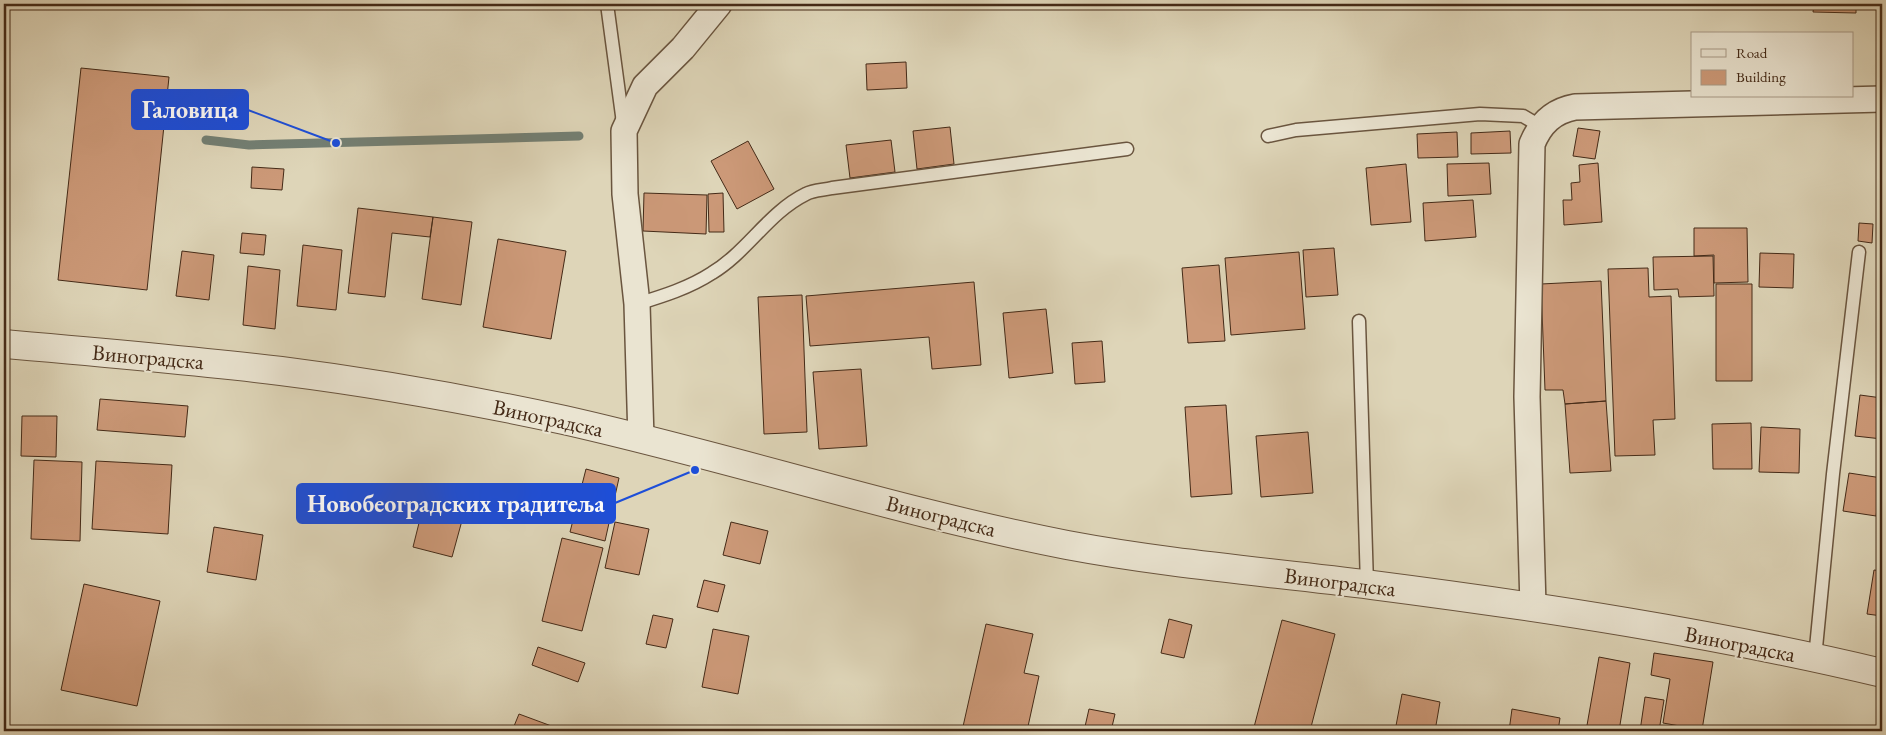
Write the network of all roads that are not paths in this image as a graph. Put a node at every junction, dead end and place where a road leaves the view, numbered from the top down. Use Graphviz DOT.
graph roads {
  1 [pos="607,4"];
  2 [pos="719,4"];
  3 [pos="1882,99"];
  4 [pos="1540,126"];
  5 [pos="624,131"];
  6 [pos="1268,136"];
  7 [pos="1127,149"];
  8 [pos="1859,252"];
  9 [pos="638,304"];
  10 [pos="1359,321"];
  11 [pos="4,344"];
  12 [pos="641,439"];
  13 [pos="1367,585"];
  14 [pos="1532,606"];
  15 [pos="1815,658"];
  16 [pos="1882,673"];
  1 -- 5 [label="lane"];
  2 -- 5 [label="street"];
  3 -- 4 [label="street"];
  4 -- 6 [label="lane"];
  4 -- 14 [label="street"];
  5 -- 9 [label="street"];
  7 -- 9 [label="lane"];
  8 -- 15 [label="lane"];
  9 -- 12 [label="street"];
  10 -- 13 [label="lane"];
  11 -- 12 [label="street, Виноградска"];
  12 -- 13 [label="street, Виноградска"];
  13 -- 14 [label="street, Виноградска"];
  14 -- 15 [label="street, Виноградска"];
  15 -- 16 [label="street, Виноградска"];
}
